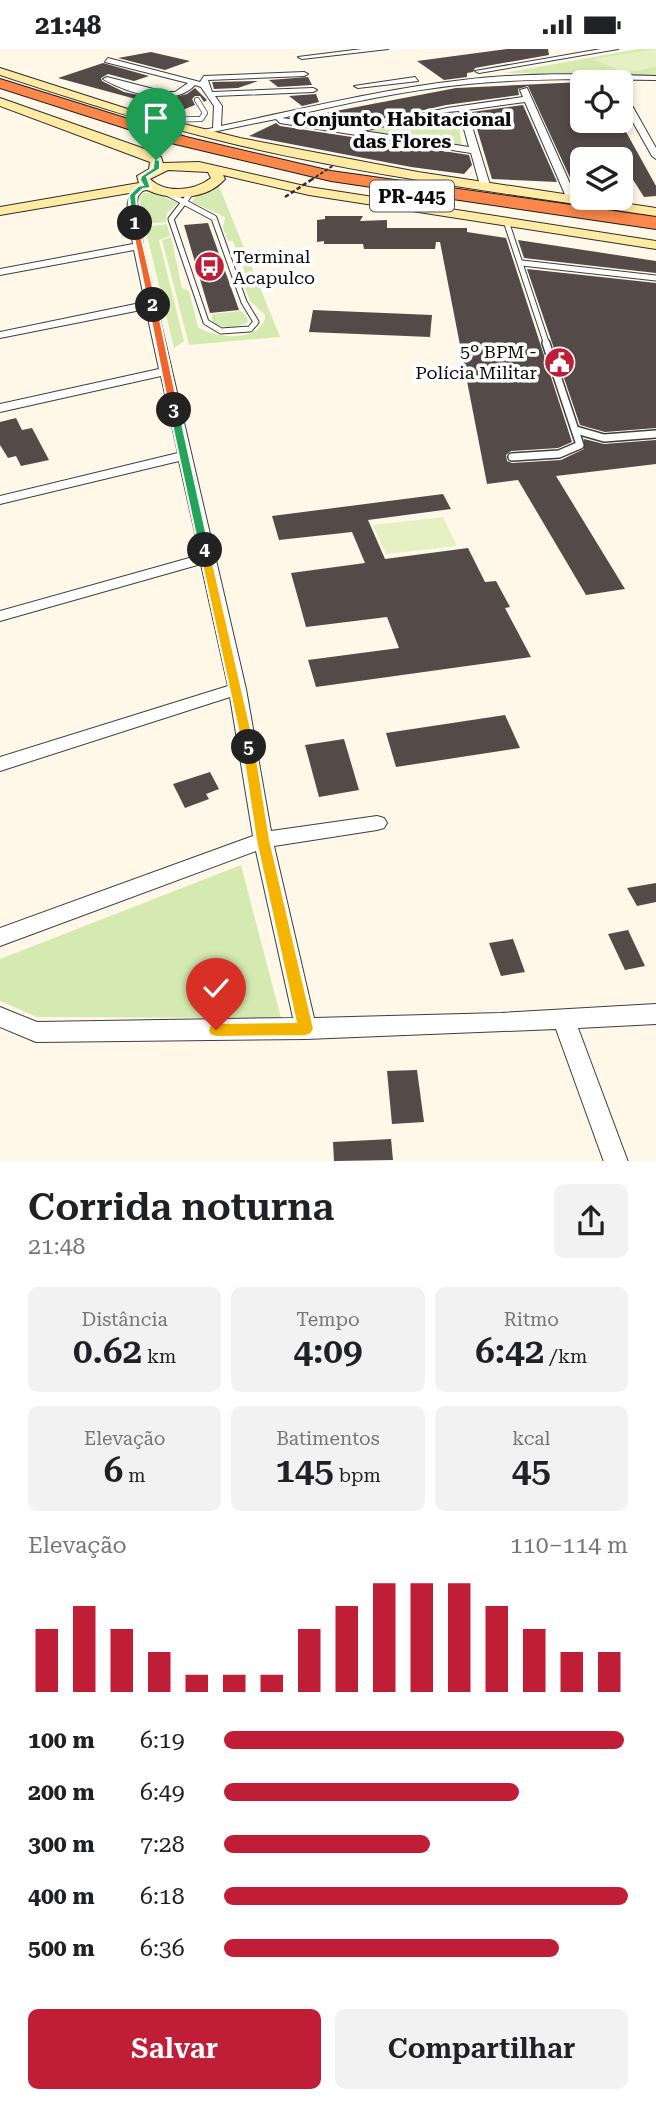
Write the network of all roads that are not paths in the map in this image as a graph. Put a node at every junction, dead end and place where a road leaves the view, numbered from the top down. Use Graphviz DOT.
graph roads {
  1 [pos="383,49"];
  2 [pos="536,49"];
  3 [pos="614,49"];
  4 [pos="302,57"];
  5 [pos="557,59"];
  6 [pos="108,60"];
  7 [pos="0,71"];
  8 [pos="479,71"];
  9 [pos="304,73"];
  10 [pos="519,78"];
  11 [pos="656,78"];
  12 [pos="107,79"];
  13 [pos="570,79"];
  14 [pos="633,79"];
  15 [pos="492,80"];
  16 [pos="194,82"];
  17 [pos="0,83"];
  18 [pos="204,85"];
  19 [pos="358,86"];
  20 [pos="313,90"];
  21 [pos="0,91"];
  22 [pos="211,94"];
  23 [pos="528,99"];
  24 [pos="197,100"];
  25 [pos="0,102"];
  26 [pos="462,108"];
  27 [pos="633,115"];
  28 [pos="271,118"];
  29 [pos="156,120"];
  30 [pos="216,130"];
  31 [pos="641,130"];
  32 [pos="656,130"];
  33 [pos="349,132"];
  34 [pos="201,133"];
  35 [pos="475,151"];
  36 [pos="656,156"];
  37 [pos="332,170"];
  38 [pos="214,177"];
  39 [pos="150,182"];
  40 [pos="485,185"];
  41 [pos="107,193"];
  42 [pos="544,194"];
  43 [pos="570,194"];
  44 [pos="188,197"];
  45 [pos="570,199"];
  46 [pos="0,201"];
  47 [pos="132,202"];
  48 [pos="633,208"];
  49 [pos="0,211"];
  50 [pos="656,212"];
  51 [pos="656,223"];
  52 [pos="508,228"];
  53 [pos="656,230"];
  54 [pos="656,245"];
  55 [pos="138,246"];
  56 [pos="656,254"];
  57 [pos="522,263"];
  58 [pos="0,272"];
  59 [pos="656,278"];
  60 [pos="152,304"];
  61 [pos="0,335"];
  62 [pos="166,371"];
  63 [pos="0,408"];
  64 [pos="576,430"];
  65 [pos="656,434"];
  66 [pos="183,456"];
  67 [pos="513,457"];
  68 [pos="0,500"];
  69 [pos="206,558"];
  70 [pos="0,616"];
  71 [pos="237,689"];
  72 [pos="0,764"];
  73 [pos="377,823"];
  74 [pos="263,840"];
  75 [pos="0,937"];
  76 [pos="656,1014"];
  77 [pos="0,1017"];
  78 [pos="564,1021"];
  79 [pos="306,1029"];
  80 [pos="616,1161"];
  1 -- 4 [label="street"];
  2 -- 5 [label="street"];
  3 -- 5 [label="street"];
  5 -- 8 [label="street"];
  6 -- 16 [label="street"];
  7 -- 29 [label="main road"];
  8 -- 15 [label="street"];
  8 -- 19 [label="street"];
  9 -- 18 [label="street"];
  10 -- 13 [label="street"];
  10 -- 15 [label="street"];
  10 -- 23 [label="street"];
  11 -- 14 [label="street"];
  12 -- 16 [label="street"];
  15 -- 28 [label="street"];
  16 -- 18 [label="street"];
  17 -- 37 [label="highway, PR-445"];
  18 -- 22 [label="street"];
  20 -- 22 [label="street"];
  21 -- 53 [label="highway, PR-445"];
  22 -- 30 [label="street"];
  23 -- 26 [label="street"];
  23 -- 43 [label="street"];
  24 -- 29 [label="lane"];
  25 -- 39 [label="main road"];
  26 -- 33 [label="street"];
  26 -- 35 [label="street"];
  27 -- 31 [label="street"];
  28 -- 30 [label="street"];
  28 -- 33 [label="street"];
  29 -- 34 [label="main road"];
  30 -- 34 [label="street"];
  31 -- 32 [label="street"];
  31 -- 36 [label="street"];
  33 -- 35 [label="street"];
  34 -- 40 [label="main road"];
  35 -- 40 [label="street"];
  37 -- 42 [label="highway"];
  37 -- 51 [label="highway, PR-445"];
  38 -- 39 [label="main road"];
  38 -- 44 [label="main road"];
  38 -- 52 [label="main road"];
  39 -- 41 [label="main road"];
  39 -- 44 [label="main road"];
  39 -- 46 [label="main road"];
  39 -- 47 [label="street"];
  40 -- 42 [label="main road"];
  41 -- 47 [label="street"];
  41 -- 49 [label="main road"];
  42 -- 45 [label="main road"];
  44 -- 44 [label="lane"];
  47 -- 55 [label="street"];
  48 -- 50 [label="main road"];
  52 -- 54 [label="main road"];
  52 -- 56 [label="main road"];
  52 -- 57 [label="lane"];
  55 -- 58 [label="street"];
  55 -- 60 [label="street"];
  57 -- 59 [label="lane"];
  57 -- 64 [label="lane"];
  60 -- 61 [label="street"];
  60 -- 62 [label="street"];
  62 -- 63 [label="street"];
  62 -- 66 [label="street"];
  64 -- 65 [label="lane"];
  64 -- 67 [label="lane"];
  66 -- 68 [label="street"];
  66 -- 69 [label="street"];
  69 -- 70 [label="street"];
  69 -- 71 [label="street"];
  71 -- 72 [label="street"];
  71 -- 74 [label="street"];
  73 -- 74 [label="street"];
  74 -- 75 [label="street"];
  74 -- 79 [label="street"];
  76 -- 78 [label="street"];
  77 -- 79 [label="street"];
  78 -- 79 [label="street"];
  78 -- 80 [label="street"];
}
